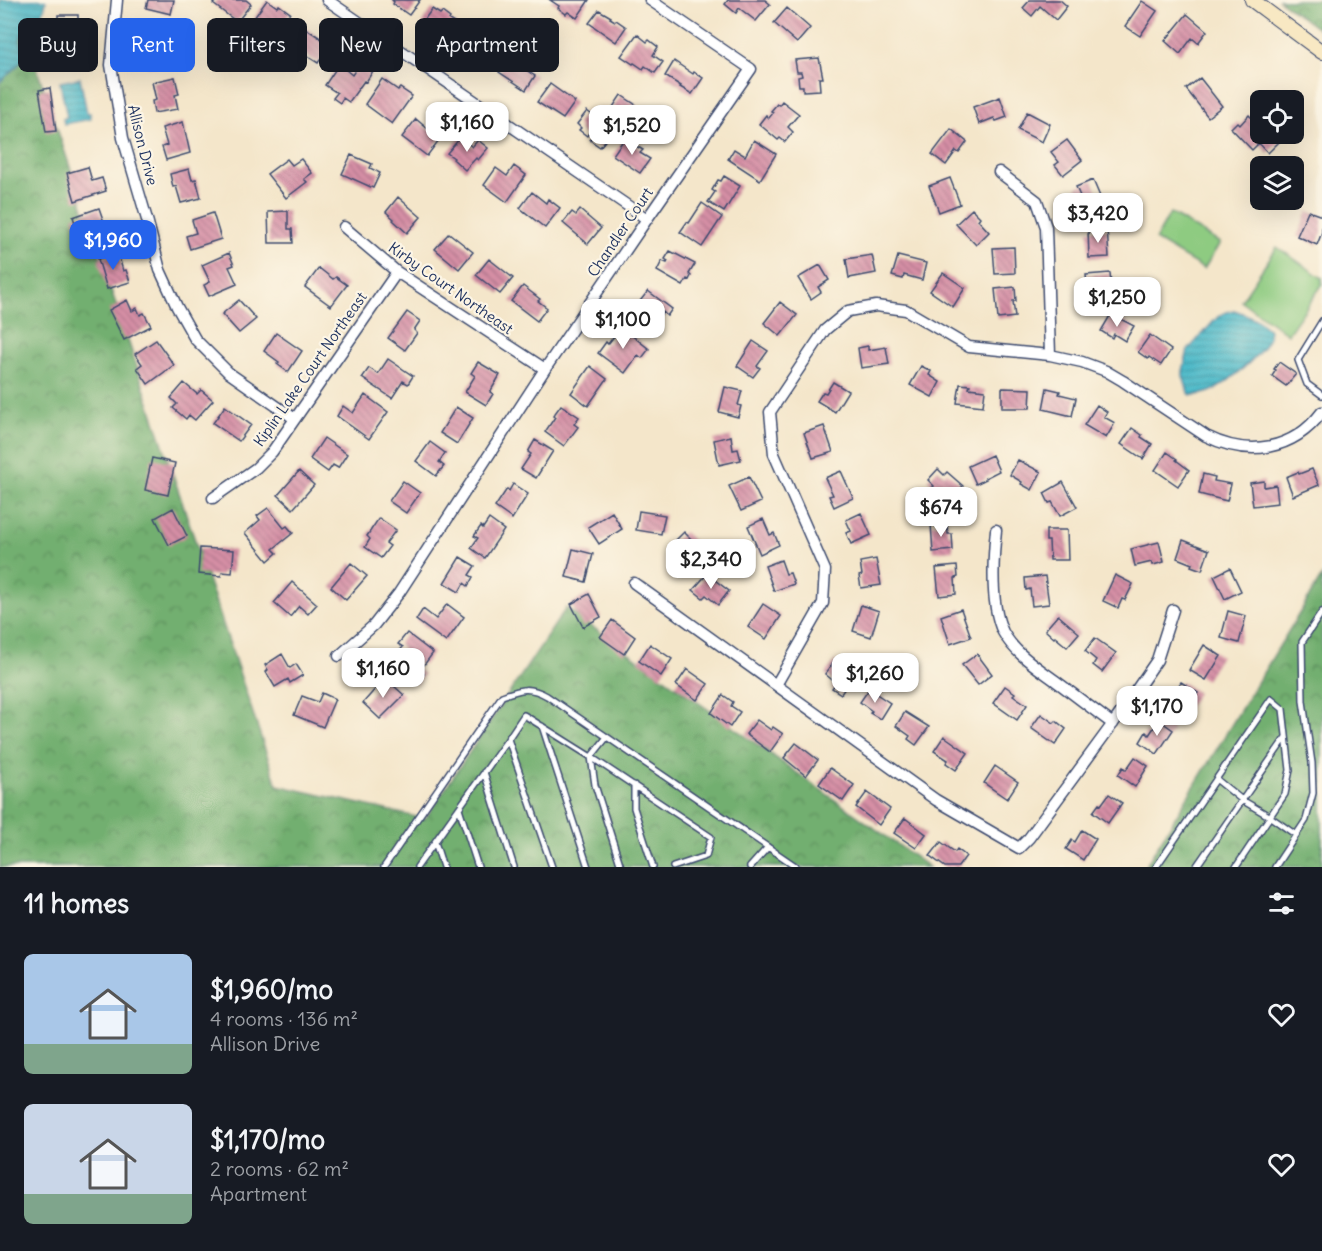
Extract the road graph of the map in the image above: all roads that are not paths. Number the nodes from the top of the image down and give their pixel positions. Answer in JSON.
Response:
{"nodes":[{"id":1,"x":117,"y":0,"type":"edge"},
{"id":2,"x":327,"y":0,"type":"edge"},
{"id":3,"x":650,"y":0,"type":"edge"},
{"id":4,"x":1252,"y":0,"type":"edge"},
{"id":5,"x":1322,"y":51,"type":"edge"},
{"id":6,"x":999,"y":172,"type":"dead end"},
{"id":7,"x":647,"y":219,"type":"junction"},
{"id":8,"x":344,"y":227,"type":"dead end"},
{"id":9,"x":397,"y":272,"type":"junction"},
{"id":10,"x":1322,"y":321,"type":"edge"},
{"id":11,"x":1050,"y":356,"type":"junction"},
{"id":12,"x":545,"y":369,"type":"junction"},
{"id":13,"x":1322,"y":395,"type":"edge"},
{"id":14,"x":1322,"y":412,"type":"edge"},
{"id":15,"x":296,"y":419,"type":"junction"},
{"id":16,"x":213,"y":498,"type":"dead end"},
{"id":17,"x":996,"y":531,"type":"dead end"},
{"id":18,"x":634,"y":583,"type":"dead end"},
{"id":19,"x":1173,"y":610,"type":"dead end"},
{"id":20,"x":1322,"y":612,"type":"edge"},
{"id":21,"x":339,"y":656,"type":"dead end"},
{"id":22,"x":776,"y":685,"type":"junction"},
{"id":23,"x":1113,"y":724,"type":"junction"},
{"id":24,"x":542,"y":726,"type":"junction"},
{"id":25,"x":606,"y":736,"type":"junction"},
{"id":26,"x":1286,"y":737,"type":"junction"},
{"id":27,"x":508,"y":739,"type":"junction"},
{"id":28,"x":591,"y":757,"type":"junction"},
{"id":29,"x":484,"y":772,"type":"junction"},
{"id":30,"x":1216,"y":779,"type":"junction"},
{"id":31,"x":634,"y":785,"type":"junction"},
{"id":32,"x":1242,"y":800,"type":"junction"},
{"id":33,"x":459,"y":808,"type":"junction"},
{"id":34,"x":1269,"y":816,"type":"junction"},
{"id":35,"x":1296,"y":835,"type":"junction"},
{"id":36,"x":435,"y":842,"type":"junction"},
{"id":37,"x":768,"y":847,"type":"junction"},
{"id":38,"x":384,"y":867,"type":"edge"},
{"id":39,"x":417,"y":867,"type":"edge"},
{"id":40,"x":443,"y":867,"type":"edge"},
{"id":41,"x":478,"y":867,"type":"edge"},
{"id":42,"x":514,"y":867,"type":"edge"},
{"id":43,"x":552,"y":867,"type":"edge"},
{"id":44,"x":588,"y":867,"type":"edge"},
{"id":45,"x":621,"y":867,"type":"edge"},
{"id":46,"x":653,"y":867,"type":"edge"},
{"id":47,"x":673,"y":867,"type":"edge"},
{"id":48,"x":750,"y":867,"type":"edge"},
{"id":49,"x":798,"y":867,"type":"edge"},
{"id":50,"x":1156,"y":867,"type":"edge"},
{"id":51,"x":1196,"y":867,"type":"edge"},
{"id":52,"x":1236,"y":867,"type":"edge"},
{"id":53,"x":1275,"y":867,"type":"edge"}],
"edges":[{"from":1,"to":15,"type":"street","name":"Allison Drive"},
{"from":2,"to":7,"type":"street"},
{"from":3,"to":7,"type":"street","name":"Chandler Court"},
{"from":4,"to":5,"type":"street"},
{"from":6,"to":11,"type":"street"},
{"from":7,"to":12,"type":"street","name":"Chandler Court"},
{"from":8,"to":9,"type":"street","name":"Kirby Court Northeast"},
{"from":9,"to":12,"type":"street","name":"Kirby Court Northeast"},
{"from":9,"to":15,"type":"street","name":"Kiplin Lake Court Northeast"},
{"from":10,"to":13,"type":"lane"},
{"from":11,"to":14,"type":"street"},
{"from":11,"to":22,"type":"street"},
{"from":12,"to":21,"type":"street","name":"Chandler Court"},
{"from":15,"to":16,"type":"street","name":"Kiplin Lake Court Northeast"},
{"from":17,"to":23,"type":"street"},
{"from":18,"to":22,"type":"street"},
{"from":19,"to":23,"type":"street"},
{"from":20,"to":35,"type":"lane"},
{"from":22,"to":23,"type":"street"},
{"from":24,"to":27,"type":"lane"},
{"from":24,"to":28,"type":"lane"},
{"from":24,"to":44,"type":"lane"},
{"from":25,"to":28,"type":"lane"},
{"from":25,"to":37,"type":"lane"},
{"from":25,"to":38,"type":"lane"},
{"from":26,"to":30,"type":"lane"},
{"from":26,"to":32,"type":"lane"},
{"from":26,"to":34,"type":"lane"},
{"from":27,"to":29,"type":"lane"},
{"from":27,"to":43,"type":"lane"},
{"from":28,"to":31,"type":"lane"},
{"from":28,"to":45,"type":"lane"},
{"from":29,"to":33,"type":"lane"},
{"from":29,"to":42,"type":"lane"},
{"from":30,"to":32,"type":"lane"},
{"from":30,"to":50,"type":"lane"},
{"from":31,"to":46,"type":"lane"},
{"from":31,"to":47,"type":"lane"},
{"from":32,"to":34,"type":"lane"},
{"from":32,"to":51,"type":"lane"},
{"from":33,"to":36,"type":"lane"},
{"from":33,"to":41,"type":"lane"},
{"from":34,"to":35,"type":"lane"},
{"from":34,"to":52,"type":"lane"},
{"from":35,"to":53,"type":"lane"},
{"from":36,"to":39,"type":"lane"},
{"from":36,"to":40,"type":"lane"},
{"from":37,"to":48,"type":"lane"},
{"from":37,"to":49,"type":"lane"}]}
